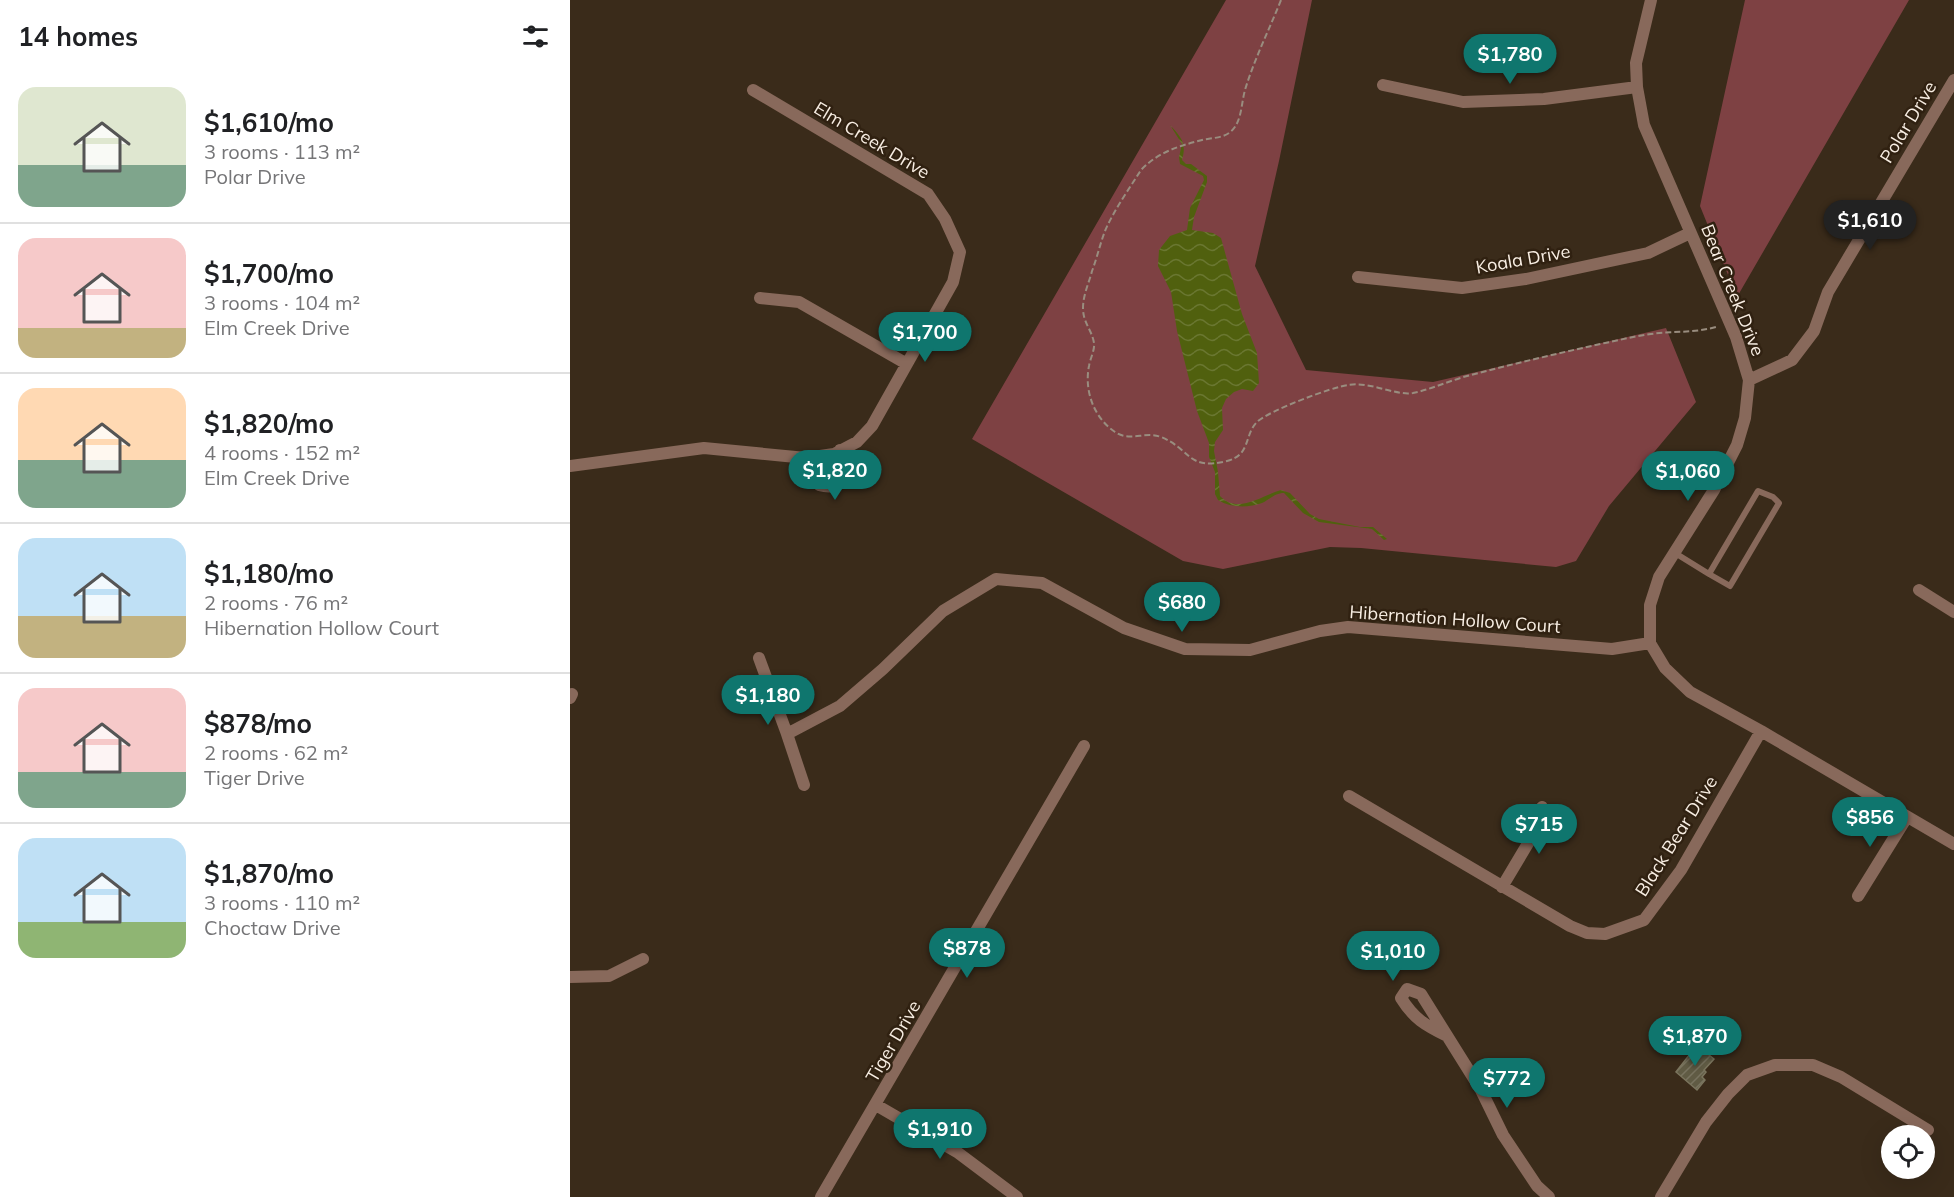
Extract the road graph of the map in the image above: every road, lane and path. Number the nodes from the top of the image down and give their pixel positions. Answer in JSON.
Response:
{"nodes":[{"id":1,"x":1281,"y":0,"type":"edge"},
{"id":2,"x":1651,"y":0,"type":"edge"},
{"id":3,"x":1954,"y":80,"type":"edge"},
{"id":4,"x":1383,"y":85,"type":"dead end"},
{"id":5,"x":1637,"y":87,"type":"junction"},
{"id":6,"x":753,"y":90,"type":"dead end"},
{"id":7,"x":1690,"y":233,"type":"junction"},
{"id":8,"x":1358,"y":277,"type":"dead end"},
{"id":9,"x":760,"y":297,"type":"dead end"},
{"id":10,"x":1716,"y":327,"type":"dead end"},
{"id":11,"x":907,"y":364,"type":"junction"},
{"id":12,"x":1749,"y":380,"type":"junction"},
{"id":13,"x":840,"y":450,"type":"junction"},
{"id":14,"x":810,"y":457,"type":"junction"},
{"id":15,"x":570,"y":466,"type":"edge"},
{"id":16,"x":1674,"y":552,"type":"junction"},
{"id":17,"x":1709,"y":574,"type":"junction"},
{"id":18,"x":1919,"y":590,"type":"dead end"},
{"id":19,"x":1954,"y":612,"type":"edge"},
{"id":20,"x":1650,"y":643,"type":"junction"},
{"id":21,"x":759,"y":658,"type":"dead end"},
{"id":22,"x":1761,"y":730,"type":"junction"},
{"id":23,"x":787,"y":734,"type":"junction"},
{"id":24,"x":1084,"y":746,"type":"dead end"},
{"id":25,"x":804,"y":785,"type":"dead end"},
{"id":26,"x":1349,"y":796,"type":"dead end"},
{"id":27,"x":1542,"y":807,"type":"dead end"},
{"id":28,"x":1907,"y":817,"type":"junction"},
{"id":29,"x":1954,"y":844,"type":"edge"},
{"id":30,"x":1502,"y":887,"type":"junction"},
{"id":31,"x":1858,"y":896,"type":"dead end"},
{"id":32,"x":643,"y":959,"type":"dead end"},
{"id":33,"x":570,"y":977,"type":"edge"},
{"id":34,"x":1447,"y":1036,"type":"dead end"},
{"id":35,"x":876,"y":1105,"type":"junction"},
{"id":36,"x":1920,"y":1125,"type":"edge"},
{"id":37,"x":821,"y":1197,"type":"edge"},
{"id":38,"x":1017,"y":1197,"type":"edge"},
{"id":39,"x":1549,"y":1197,"type":"edge"},
{"id":40,"x":1661,"y":1197,"type":"edge"}],
"edges":[{"from":1,"to":10,"type":"path"},
{"from":2,"to":5,"type":"street","name":"Bear Creek Drive"},
{"from":3,"to":12,"type":"street","name":"Polar Drive"},
{"from":4,"to":5,"type":"street"},
{"from":5,"to":7,"type":"street","name":"Bear Creek Drive"},
{"from":6,"to":11,"type":"street","name":"Elm Creek Drive"},
{"from":7,"to":8,"type":"street","name":"Koala Drive"},
{"from":7,"to":12,"type":"street","name":"Bear Creek Drive"},
{"from":9,"to":11,"type":"street"},
{"from":11,"to":13,"type":"street","name":"Elm Creek Drive"},
{"from":12,"to":16,"type":"street","name":"Bear Creek Drive"},
{"from":13,"to":14,"type":"street","name":"Elm Creek Drive"},
{"from":13,"to":14,"type":"street"},
{"from":14,"to":15,"type":"street","name":"Elm Creek Drive"},
{"from":16,"to":17,"type":"lane"},
{"from":16,"to":20,"type":"street","name":"Bear Creek Drive"},
{"from":17,"to":17,"type":"lane"},
{"from":18,"to":19,"type":"street"},
{"from":20,"to":22,"type":"street"},
{"from":20,"to":23,"type":"street","name":"Hibernation Hollow Court"},
{"from":21,"to":23,"type":"street"},
{"from":22,"to":28,"type":"street"},
{"from":22,"to":30,"type":"street","name":"Black Bear Drive"},
{"from":23,"to":25,"type":"street"},
{"from":24,"to":35,"type":"street","name":"Tiger Drive"},
{"from":26,"to":30,"type":"street","name":"Black Bear Drive"},
{"from":27,"to":30,"type":"street"},
{"from":28,"to":29,"type":"street"},
{"from":28,"to":31,"type":"street"},
{"from":32,"to":33,"type":"street"},
{"from":34,"to":39,"type":"street"},
{"from":35,"to":37,"type":"street","name":"Tiger Drive"},
{"from":35,"to":38,"type":"street"},
{"from":36,"to":40,"type":"street"}]}
